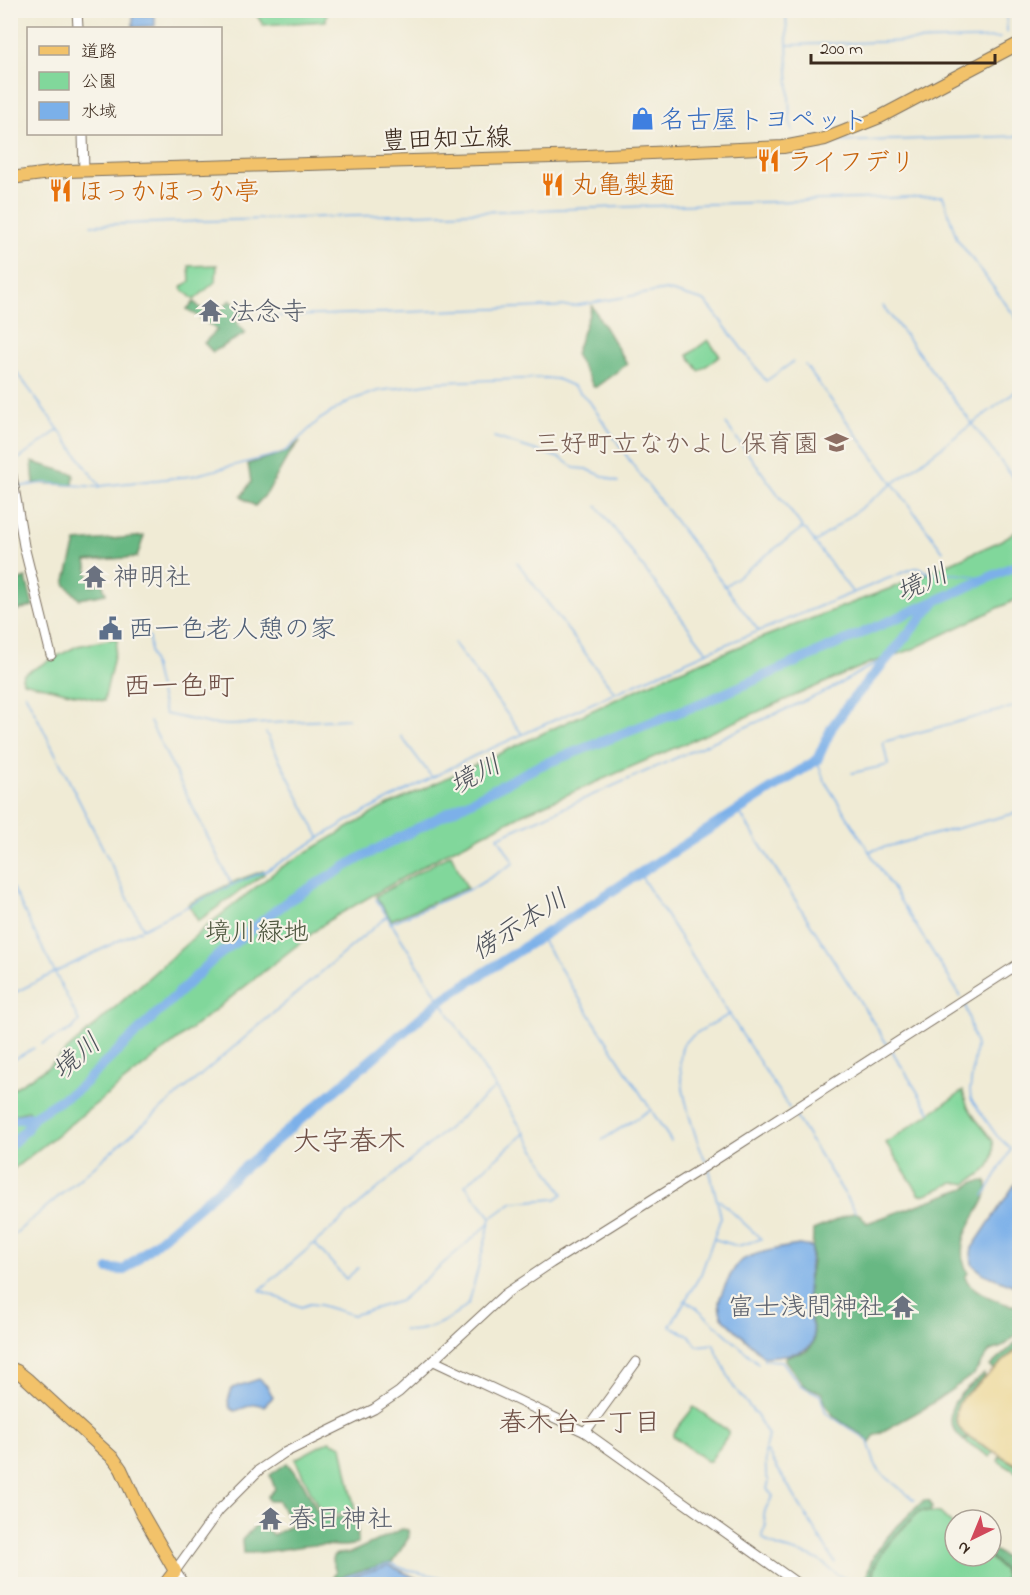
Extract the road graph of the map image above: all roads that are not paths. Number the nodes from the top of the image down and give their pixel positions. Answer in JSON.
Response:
{"nodes":[{"id":1,"x":77,"y":10,"type":"edge"},
{"id":2,"x":78,"y":27,"type":"edge"},
{"id":3,"x":1020,"y":36,"type":"edge"},
{"id":4,"x":1020,"y":43,"type":"edge"},
{"id":5,"x":83,"y":135,"type":"edge"},
{"id":6,"x":808,"y":142,"type":"junction"},
{"id":7,"x":84,"y":171,"type":"junction"},
{"id":8,"x":10,"y":178,"type":"edge"},
{"id":9,"x":10,"y":185,"type":"edge"},
{"id":10,"x":10,"y":464,"type":"edge"},
{"id":11,"x":51,"y":655,"type":"dead end"},
{"id":12,"x":1020,"y":963,"type":"edge"},
{"id":13,"x":434,"y":1361,"type":"junction"},
{"id":14,"x":636,"y":1362,"type":"dead end"},
{"id":15,"x":10,"y":1368,"type":"edge"},
{"id":16,"x":585,"y":1432,"type":"junction"},
{"id":17,"x":175,"y":1571,"type":"junction"},
{"id":18,"x":165,"y":1584,"type":"edge"},
{"id":19,"x":183,"y":1584,"type":"edge"},
{"id":20,"x":798,"y":1584,"type":"edge"}],
"edges":[{"from":1,"to":2,"type":"street"},
{"from":3,"to":6,"type":"main road","name":"豊田知立線"},
{"from":4,"to":6,"type":"main road","name":"豊田知立線"},
{"from":5,"to":7,"type":"street"},
{"from":6,"to":7,"type":"main road","name":"豊田知立線"},
{"from":7,"to":8,"type":"main road","name":"豊田知立線"},
{"from":7,"to":9,"type":"main road","name":"豊田知立線"},
{"from":10,"to":11,"type":"street"},
{"from":12,"to":13,"type":"street"},
{"from":13,"to":16,"type":"street"},
{"from":13,"to":17,"type":"street"},
{"from":14,"to":16,"type":"street"},
{"from":15,"to":17,"type":"main road"},
{"from":16,"to":20,"type":"street"},
{"from":17,"to":18,"type":"main road"},
{"from":17,"to":19,"type":"street"}]}
